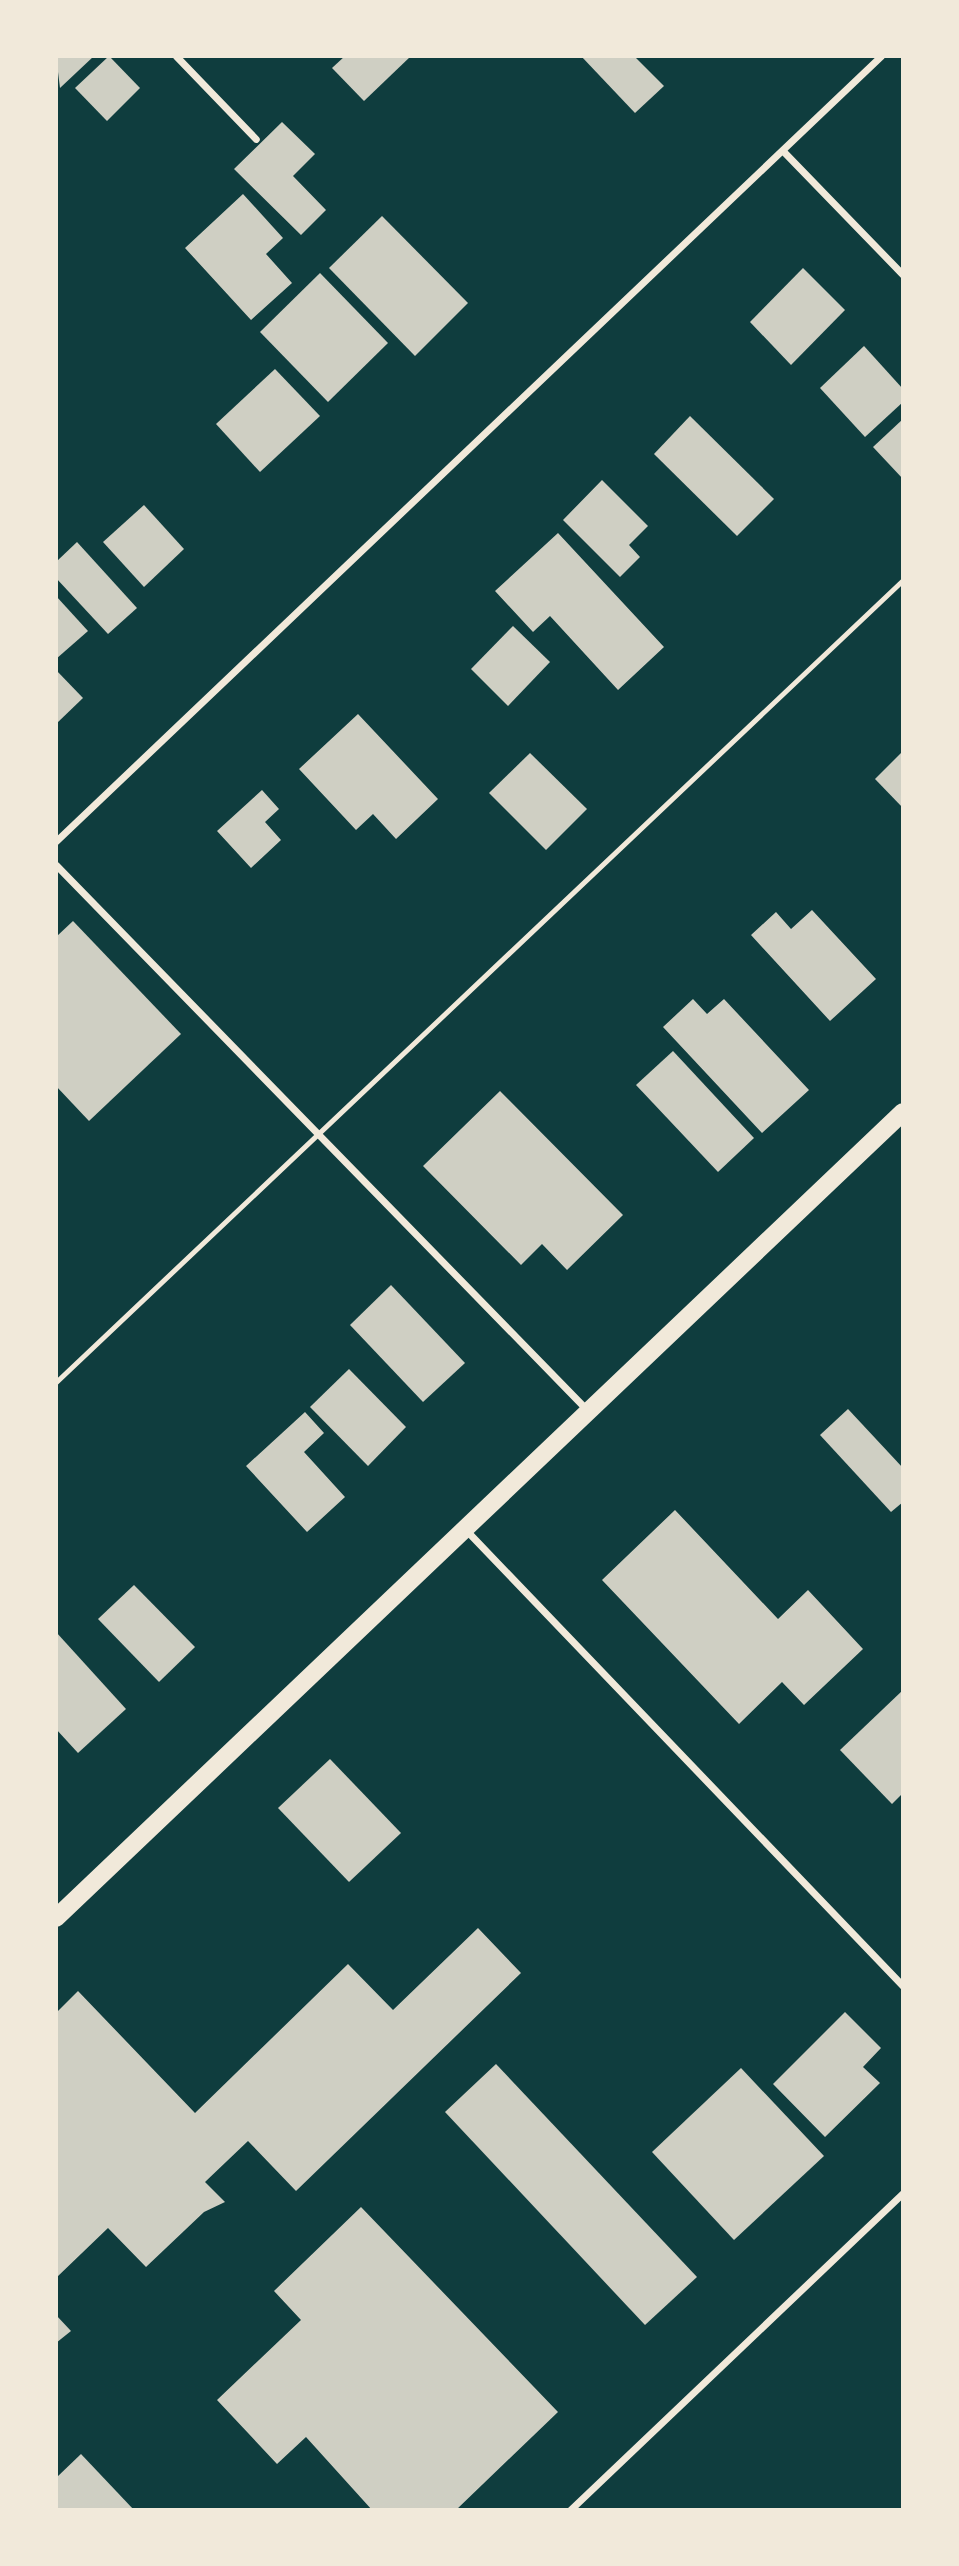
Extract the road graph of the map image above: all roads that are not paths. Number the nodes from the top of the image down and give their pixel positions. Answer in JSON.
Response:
{"nodes":[{"id":1,"x":176,"y":56,"type":"edge"},
{"id":2,"x":881,"y":56,"type":"edge"},
{"id":3,"x":256,"y":138,"type":"dead end"},
{"id":4,"x":783,"y":151,"type":"junction"},
{"id":5,"x":903,"y":275,"type":"edge"},
{"id":6,"x":903,"y":580,"type":"edge"},
{"id":7,"x":56,"y":841,"type":"edge"},
{"id":8,"x":56,"y":865,"type":"edge"},
{"id":9,"x":903,"y":1112,"type":"edge"},
{"id":10,"x":317,"y":1133,"type":"junction"},
{"id":11,"x":56,"y":1382,"type":"edge"},
{"id":12,"x":589,"y":1412,"type":"junction"},
{"id":13,"x":465,"y":1529,"type":"junction"},
{"id":14,"x":56,"y":1918,"type":"edge"},
{"id":15,"x":903,"y":1986,"type":"edge"},
{"id":16,"x":903,"y":2193,"type":"edge"},
{"id":17,"x":570,"y":2510,"type":"edge"}],
"edges":[{"from":1,"to":3,"type":"street"},
{"from":2,"to":4,"type":"street"},
{"from":4,"to":5,"type":"street"},
{"from":4,"to":7,"type":"street"},
{"from":6,"to":10,"type":"lane"},
{"from":8,"to":10,"type":"street"},
{"from":9,"to":12,"type":"main road"},
{"from":10,"to":11,"type":"lane"},
{"from":10,"to":12,"type":"street"},
{"from":12,"to":13,"type":"main road"},
{"from":13,"to":14,"type":"main road"},
{"from":13,"to":15,"type":"street"},
{"from":16,"to":17,"type":"street"}]}
